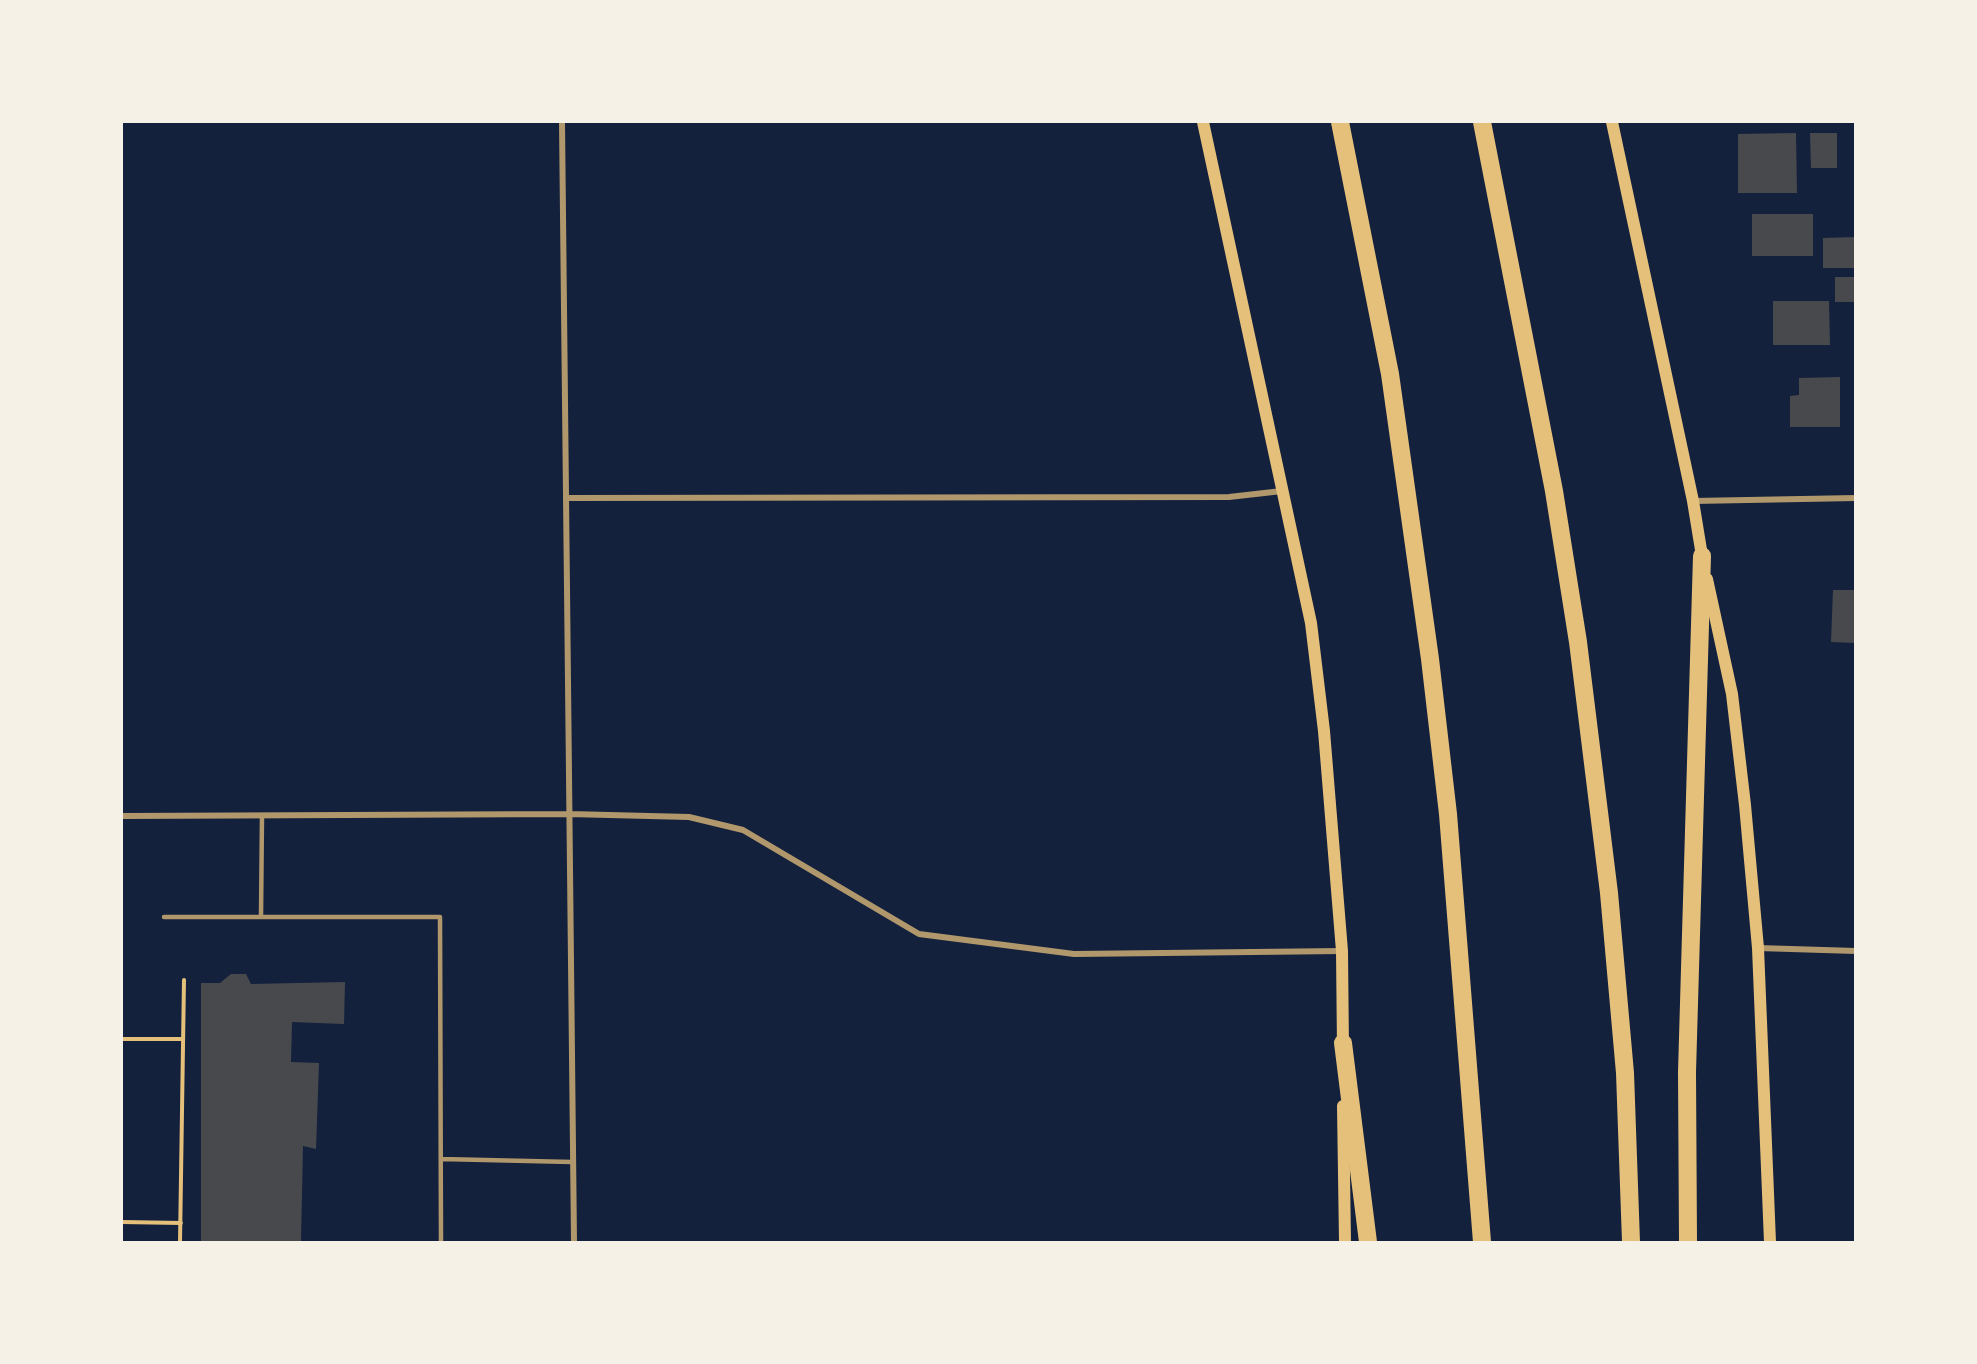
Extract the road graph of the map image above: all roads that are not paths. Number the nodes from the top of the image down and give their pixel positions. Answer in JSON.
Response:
{"nodes":[{"id":1,"x":562,"y":122,"type":"edge"},
{"id":2,"x":1203,"y":122,"type":"edge"},
{"id":3,"x":1340,"y":122,"type":"edge"},
{"id":4,"x":1482,"y":122,"type":"edge"},
{"id":5,"x":1612,"y":122,"type":"edge"},
{"id":6,"x":1282,"y":491,"type":"junction"},
{"id":7,"x":567,"y":498,"type":"junction"},
{"id":8,"x":1856,"y":498,"type":"edge"},
{"id":9,"x":1693,"y":501,"type":"junction"},
{"id":10,"x":1702,"y":556,"type":"junction"},
{"id":11,"x":569,"y":814,"type":"junction"},
{"id":12,"x":262,"y":815,"type":"junction"},
{"id":13,"x":122,"y":816,"type":"edge"},
{"id":14,"x":164,"y":917,"type":"dead end"},
{"id":15,"x":261,"y":917,"type":"junction"},
{"id":16,"x":1758,"y":948,"type":"junction"},
{"id":17,"x":1342,"y":951,"type":"junction"},
{"id":18,"x":1856,"y":951,"type":"edge"},
{"id":19,"x":1343,"y":1043,"type":"junction"},
{"id":20,"x":441,"y":1159,"type":"junction"},
{"id":21,"x":572,"y":1162,"type":"junction"},
{"id":22,"x":441,"y":1242,"type":"edge"},
{"id":23,"x":574,"y":1242,"type":"edge"},
{"id":24,"x":1345,"y":1242,"type":"edge"},
{"id":25,"x":1368,"y":1242,"type":"edge"},
{"id":26,"x":1482,"y":1242,"type":"edge"},
{"id":27,"x":1631,"y":1242,"type":"edge"},
{"id":28,"x":1688,"y":1242,"type":"edge"},
{"id":29,"x":1770,"y":1242,"type":"edge"}],
"edges":[{"from":1,"to":7,"type":"street"},
{"from":2,"to":6,"type":"main road"},
{"from":3,"to":26,"type":"highway"},
{"from":4,"to":27,"type":"highway"},
{"from":5,"to":9,"type":"main road"},
{"from":6,"to":7,"type":"street"},
{"from":6,"to":17,"type":"main road"},
{"from":7,"to":11,"type":"street"},
{"from":8,"to":9,"type":"street"},
{"from":9,"to":10,"type":"main road"},
{"from":10,"to":16,"type":"main road"},
{"from":10,"to":28,"type":"highway"},
{"from":11,"to":12,"type":"street"},
{"from":11,"to":17,"type":"street"},
{"from":11,"to":21,"type":"street"},
{"from":12,"to":13,"type":"street"},
{"from":12,"to":15,"type":"lane"},
{"from":14,"to":15,"type":"lane"},
{"from":15,"to":20,"type":"lane"},
{"from":16,"to":18,"type":"street"},
{"from":16,"to":29,"type":"main road"},
{"from":17,"to":19,"type":"main road"},
{"from":19,"to":24,"type":"main road"},
{"from":19,"to":25,"type":"highway"},
{"from":20,"to":21,"type":"lane"},
{"from":20,"to":22,"type":"lane"},
{"from":21,"to":23,"type":"street"}]}
